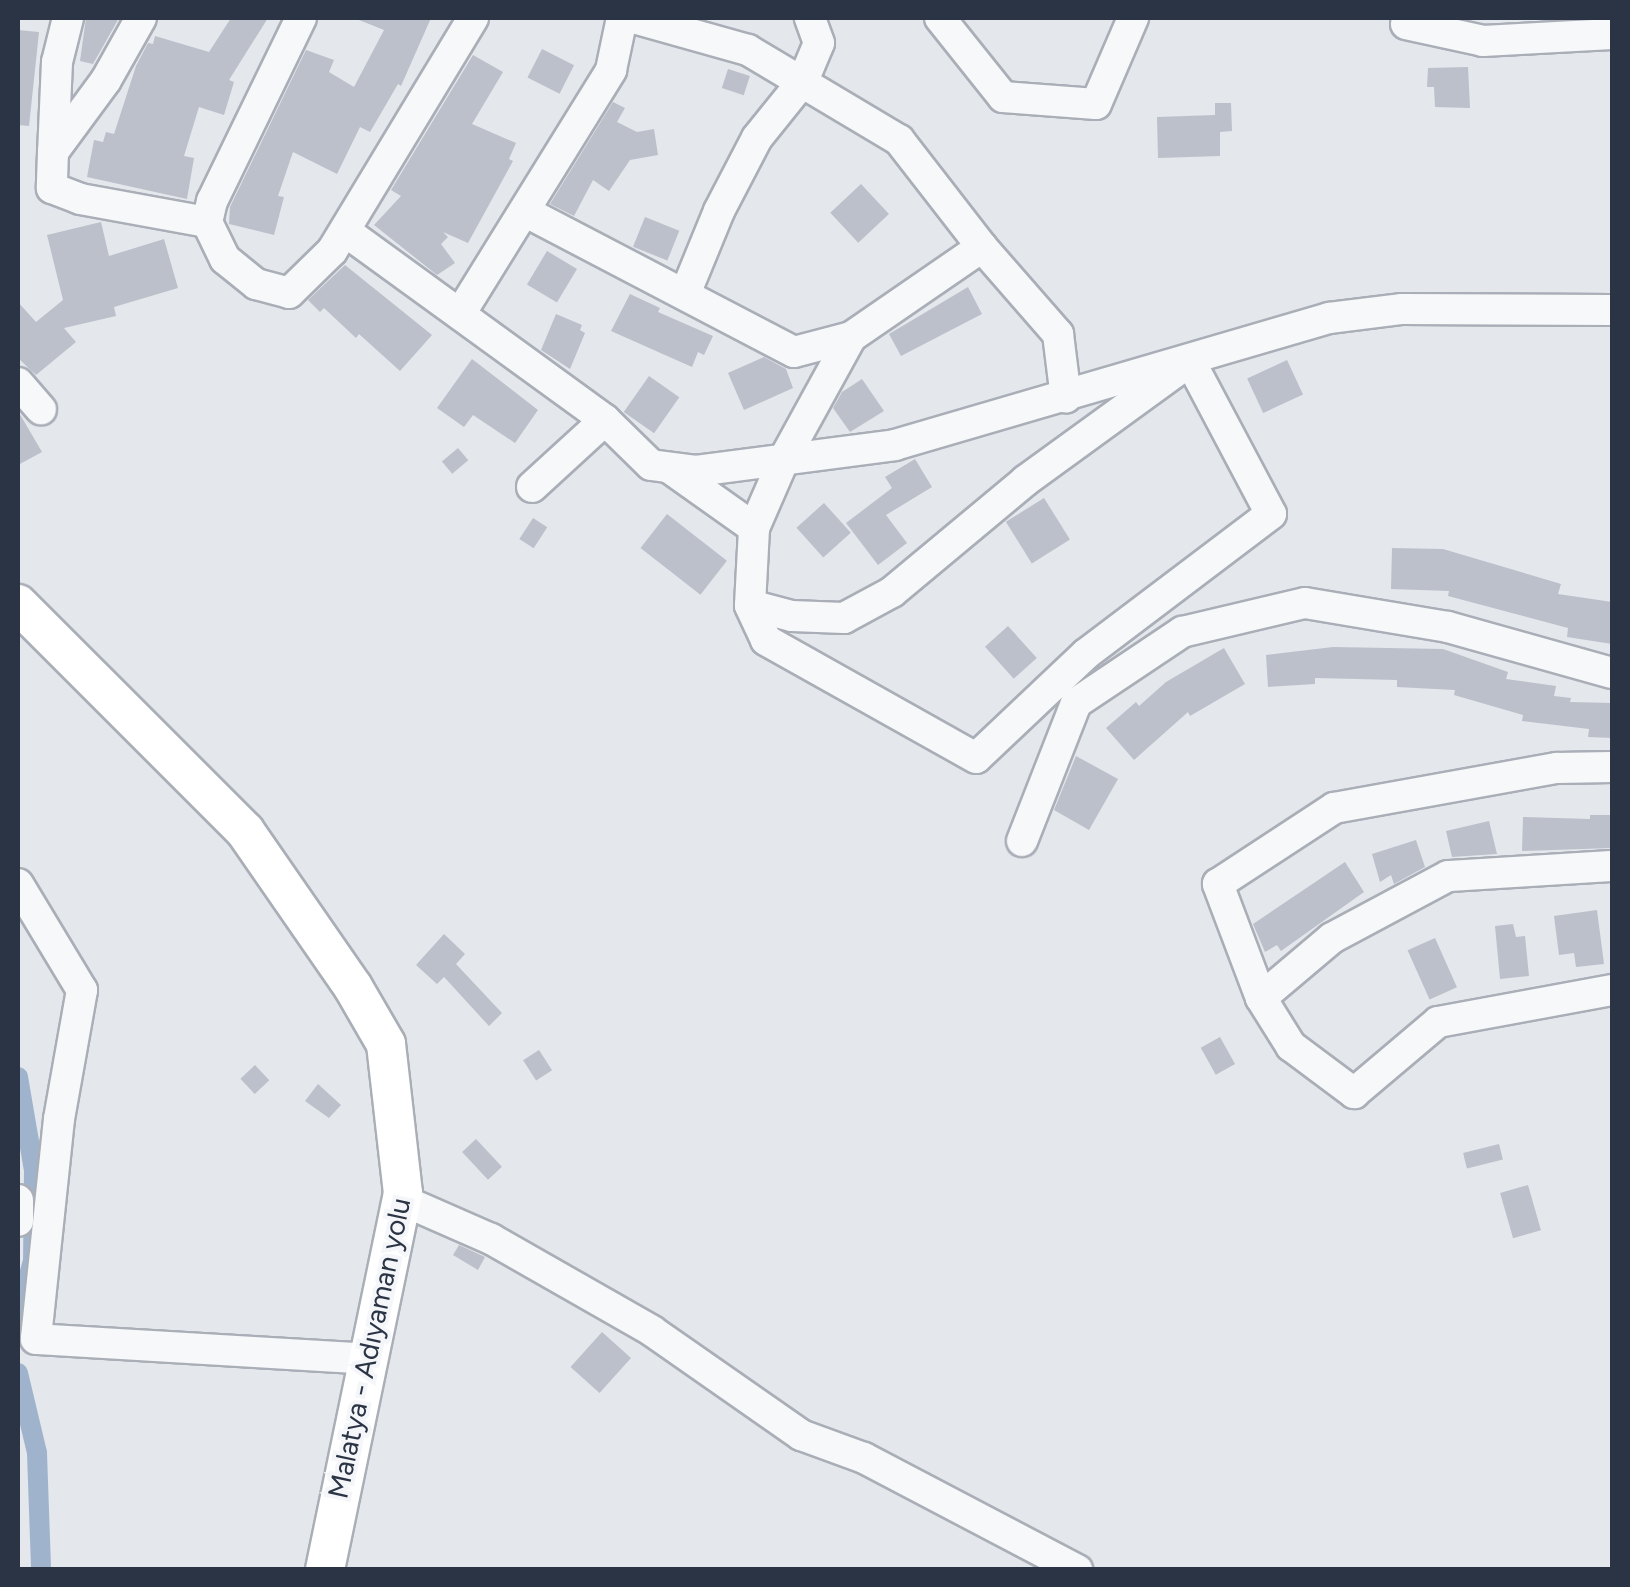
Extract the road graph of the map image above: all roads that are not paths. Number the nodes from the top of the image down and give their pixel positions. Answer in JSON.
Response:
{"nodes":[{"id":1,"x":68,"y":18,"type":"edge"},
{"id":2,"x":141,"y":18,"type":"edge"},
{"id":3,"x":302,"y":18,"type":"edge"},
{"id":4,"x":474,"y":18,"type":"edge"},
{"id":5,"x":622,"y":18,"type":"edge"},
{"id":6,"x":634,"y":18,"type":"edge"},
{"id":7,"x":810,"y":18,"type":"edge"},
{"id":8,"x":940,"y":18,"type":"edge"},
{"id":9,"x":1133,"y":18,"type":"edge"},
{"id":10,"x":1406,"y":24,"type":"dead end"},
{"id":11,"x":1612,"y":34,"type":"edge"},
{"id":12,"x":803,"y":82,"type":"junction"},
{"id":13,"x":53,"y":152,"type":"junction"},
{"id":14,"x":526,"y":212,"type":"junction"},
{"id":15,"x":207,"y":222,"type":"junction"},
{"id":16,"x":345,"y":231,"type":"junction"},
{"id":17,"x":982,"y":246,"type":"junction"},
{"id":18,"x":685,"y":294,"type":"junction"},
{"id":19,"x":1612,"y":310,"type":"edge"},
{"id":20,"x":460,"y":314,"type":"junction"},
{"id":21,"x":852,"y":338,"type":"junction"},
{"id":22,"x":1190,"y":361,"type":"junction"},
{"id":23,"x":18,"y":383,"type":"edge"},
{"id":24,"x":1066,"y":398,"type":"junction"},
{"id":25,"x":40,"y":409,"type":"dead end"},
{"id":26,"x":606,"y":420,"type":"junction"},
{"id":27,"x":784,"y":460,"type":"junction"},
{"id":28,"x":668,"y":467,"type":"junction"},
{"id":29,"x":532,"y":487,"type":"dead end"},
{"id":30,"x":754,"y":528,"type":"junction"},
{"id":31,"x":18,"y":604,"type":"edge"},
{"id":32,"x":750,"y":606,"type":"junction"},
{"id":33,"x":1612,"y":673,"type":"edge"},
{"id":34,"x":1612,"y":767,"type":"edge"},
{"id":35,"x":1022,"y":841,"type":"dead end"},
{"id":36,"x":1612,"y":866,"type":"edge"},
{"id":37,"x":18,"y":884,"type":"edge"},
{"id":38,"x":1612,"y":990,"type":"edge"},
{"id":39,"x":1261,"y":998,"type":"junction"},
{"id":40,"x":402,"y":1200,"type":"junction"},
{"id":41,"x":369,"y":1359,"type":"junction"},
{"id":42,"x":325,"y":1570,"type":"edge"},
{"id":43,"x":1078,"y":1570,"type":"edge"}],
"edges":[{"from":1,"to":13,"type":"street"},
{"from":2,"to":13,"type":"street"},
{"from":3,"to":15,"type":"street"},
{"from":4,"to":16,"type":"street"},
{"from":5,"to":14,"type":"street"},
{"from":6,"to":12,"type":"street"},
{"from":7,"to":12,"type":"street"},
{"from":8,"to":9,"type":"street"},
{"from":10,"to":11,"type":"street"},
{"from":12,"to":17,"type":"street"},
{"from":12,"to":18,"type":"street"},
{"from":13,"to":15,"type":"street"},
{"from":14,"to":18,"type":"street"},
{"from":14,"to":20,"type":"street"},
{"from":15,"to":16,"type":"street"},
{"from":16,"to":20,"type":"street"},
{"from":17,"to":21,"type":"street"},
{"from":17,"to":24,"type":"street"},
{"from":18,"to":21,"type":"street"},
{"from":19,"to":22,"type":"street"},
{"from":20,"to":26,"type":"street"},
{"from":21,"to":27,"type":"street"},
{"from":22,"to":24,"type":"street"},
{"from":22,"to":32,"type":"street"},
{"from":22,"to":32,"type":"street"},
{"from":23,"to":25,"type":"street"},
{"from":24,"to":27,"type":"street"},
{"from":26,"to":28,"type":"street"},
{"from":26,"to":29,"type":"street"},
{"from":27,"to":28,"type":"street"},
{"from":27,"to":30,"type":"street"},
{"from":28,"to":30,"type":"street"},
{"from":30,"to":32,"type":"street"},
{"from":31,"to":40,"type":"main road","name":"Malatya - Adıyaman yolu"},
{"from":33,"to":35,"type":"street"},
{"from":34,"to":39,"type":"street"},
{"from":36,"to":39,"type":"street"},
{"from":37,"to":41,"type":"street"},
{"from":38,"to":39,"type":"street"},
{"from":40,"to":41,"type":"main road","name":"Malatya - Adıyaman yolu"},
{"from":40,"to":43,"type":"street"},
{"from":41,"to":42,"type":"main road","name":"Malatya - Adıyaman yolu"}]}
